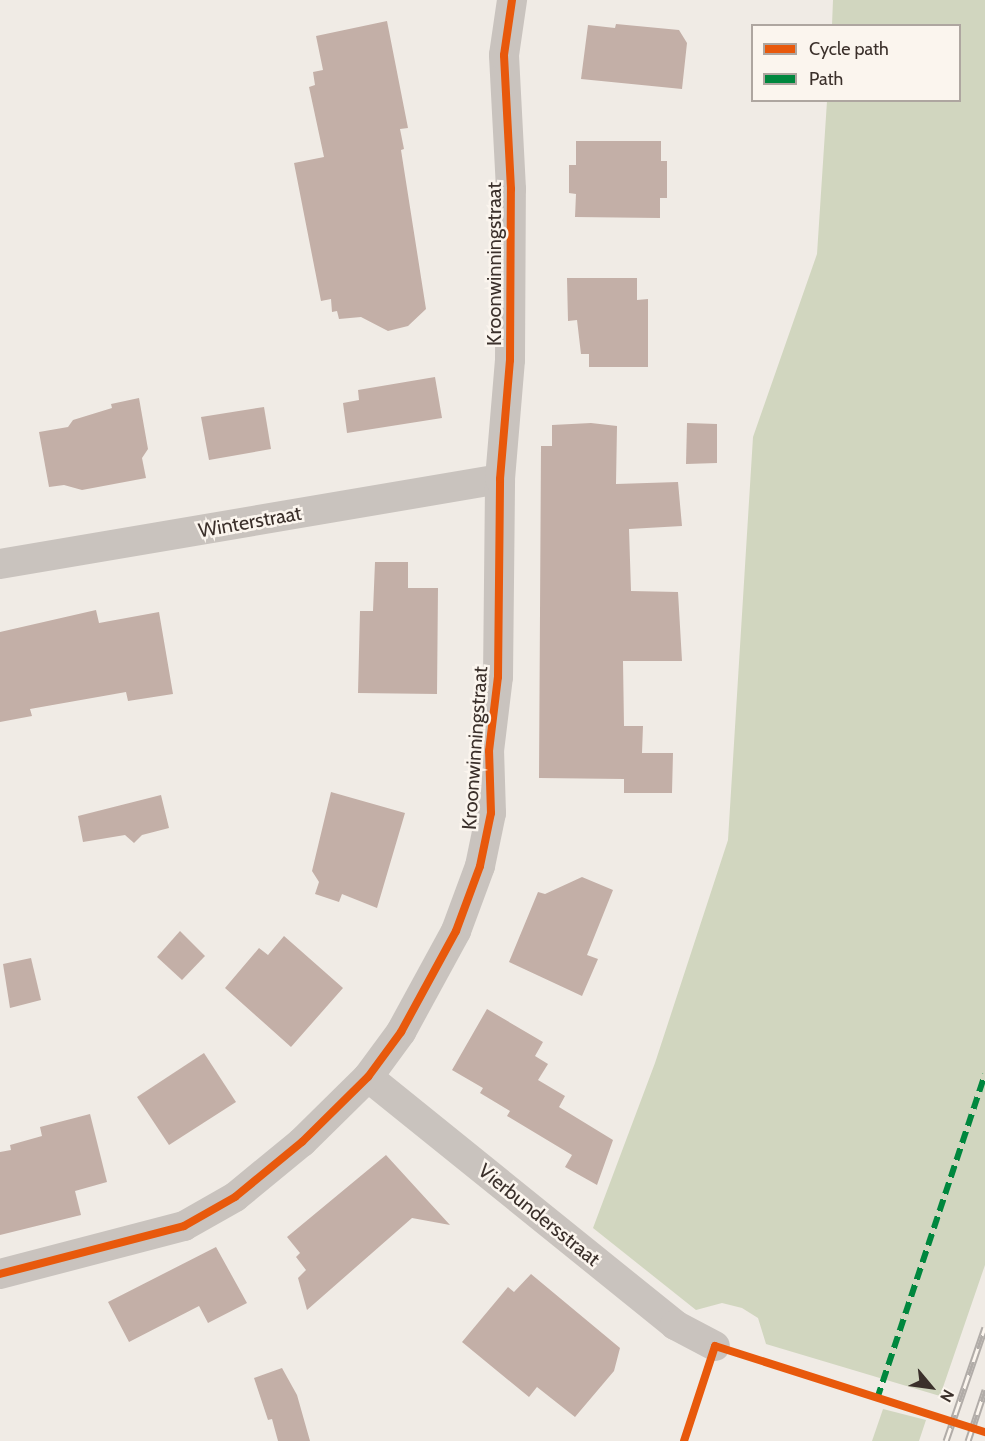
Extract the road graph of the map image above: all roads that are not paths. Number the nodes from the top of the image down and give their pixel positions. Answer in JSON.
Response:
{"nodes":[{"id":1,"x":512,"y":0,"type":"edge"},
{"id":2,"x":500,"y":479,"type":"junction"},
{"id":3,"x":0,"y":564,"type":"edge"},
{"id":4,"x":368,"y":1077,"type":"junction"},
{"id":5,"x":0,"y":1274,"type":"edge"},
{"id":6,"x":715,"y":1346,"type":"dead end"}],
"edges":[{"from":1,"to":2,"type":"street","name":"Kroonwinningstraat"},
{"from":2,"to":3,"type":"street","name":"Winterstraat"},
{"from":2,"to":4,"type":"street","name":"Kroonwinningstraat"},
{"from":4,"to":5,"type":"street","name":"Kroonwinningstraat"},
{"from":4,"to":6,"type":"street","name":"Vierbundersstraat"}]}
